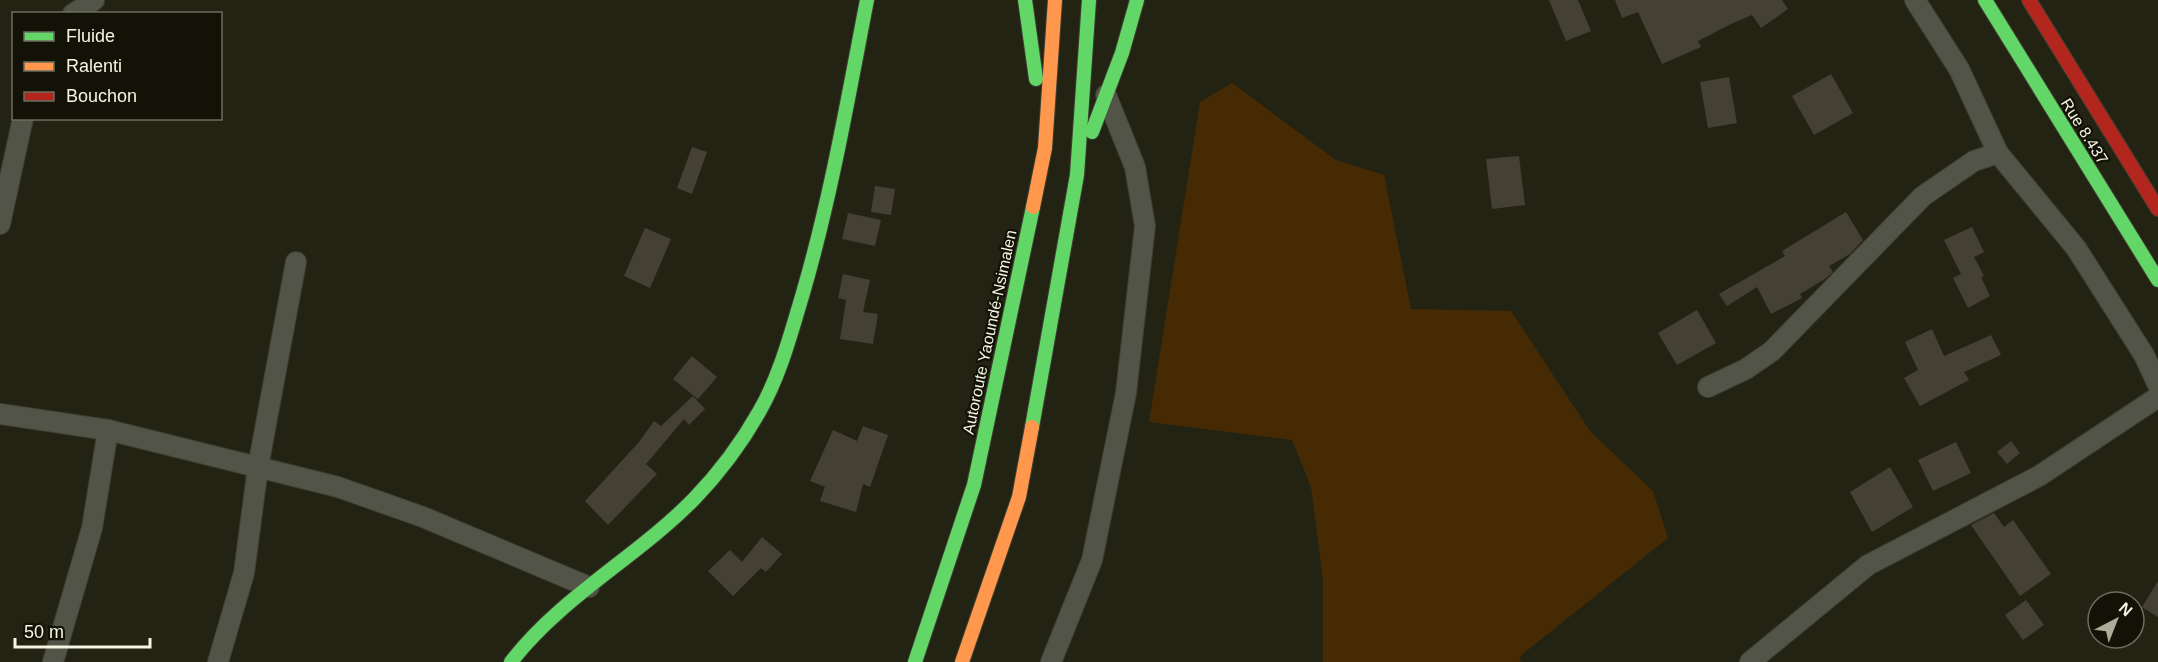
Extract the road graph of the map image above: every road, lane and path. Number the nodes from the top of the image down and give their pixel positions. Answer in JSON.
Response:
{"nodes":[{"id":1,"x":94,"y":0,"type":"edge"},
{"id":2,"x":867,"y":0,"type":"edge"},
{"id":3,"x":1025,"y":0,"type":"edge"},
{"id":4,"x":1055,"y":0,"type":"edge"},
{"id":5,"x":1089,"y":0,"type":"edge"},
{"id":6,"x":1137,"y":0,"type":"edge"},
{"id":7,"x":1915,"y":0,"type":"edge"},
{"id":8,"x":1985,"y":0,"type":"edge"},
{"id":9,"x":2030,"y":0,"type":"edge"},
{"id":10,"x":76,"y":12,"type":"edge"},
{"id":11,"x":1105,"y":92,"type":"junction"},
{"id":12,"x":23,"y":120,"type":"edge"},
{"id":13,"x":1045,"y":148,"type":"junction"},
{"id":14,"x":1998,"y":153,"type":"junction"},
{"id":15,"x":1077,"y":175,"type":"junction"},
{"id":16,"x":2158,"y":209,"type":"edge"},
{"id":17,"x":0,"y":224,"type":"edge"},
{"id":18,"x":296,"y":262,"type":"dead end"},
{"id":19,"x":2158,"y":280,"type":"edge"},
{"id":20,"x":2158,"y":385,"type":"edge"},
{"id":21,"x":1708,"y":387,"type":"dead end"},
{"id":22,"x":2158,"y":397,"type":"edge"},
{"id":23,"x":0,"y":414,"type":"edge"},
{"id":24,"x":108,"y":430,"type":"junction"},
{"id":25,"x":258,"y":467,"type":"junction"},
{"id":26,"x":589,"y":587,"type":"junction"},
{"id":27,"x":53,"y":662,"type":"edge"},
{"id":28,"x":218,"y":662,"type":"edge"},
{"id":29,"x":511,"y":662,"type":"edge"},
{"id":30,"x":915,"y":662,"type":"edge"},
{"id":31,"x":962,"y":662,"type":"edge"},
{"id":32,"x":1051,"y":662,"type":"edge"},
{"id":33,"x":1750,"y":662,"type":"edge"}],
"edges":[{"from":1,"to":10,"type":"street"},
{"from":2,"to":26,"type":"main road"},
{"from":3,"to":13,"type":"main road"},
{"from":4,"to":13,"type":"main road","name":"Autoroute Yaoundé-Nsimalen"},
{"from":5,"to":15,"type":"main road"},
{"from":6,"to":11,"type":"main road"},
{"from":7,"to":14,"type":"street"},
{"from":8,"to":19,"type":"main road","name":"Rue 8.437"},
{"from":9,"to":16,"type":"main road","name":"Rue 8.437"},
{"from":11,"to":15,"type":"main road"},
{"from":11,"to":32,"type":"street"},
{"from":12,"to":17,"type":"street"},
{"from":13,"to":30,"type":"main road","name":"Autoroute Yaoundé-Nsimalen"},
{"from":14,"to":20,"type":"street"},
{"from":14,"to":21,"type":"street"},
{"from":15,"to":31,"type":"main road"},
{"from":18,"to":25,"type":"street"},
{"from":22,"to":33,"type":"street"},
{"from":23,"to":24,"type":"street"},
{"from":24,"to":25,"type":"street"},
{"from":24,"to":27,"type":"street"},
{"from":25,"to":26,"type":"street"},
{"from":25,"to":28,"type":"street"},
{"from":26,"to":29,"type":"main road"}]}
